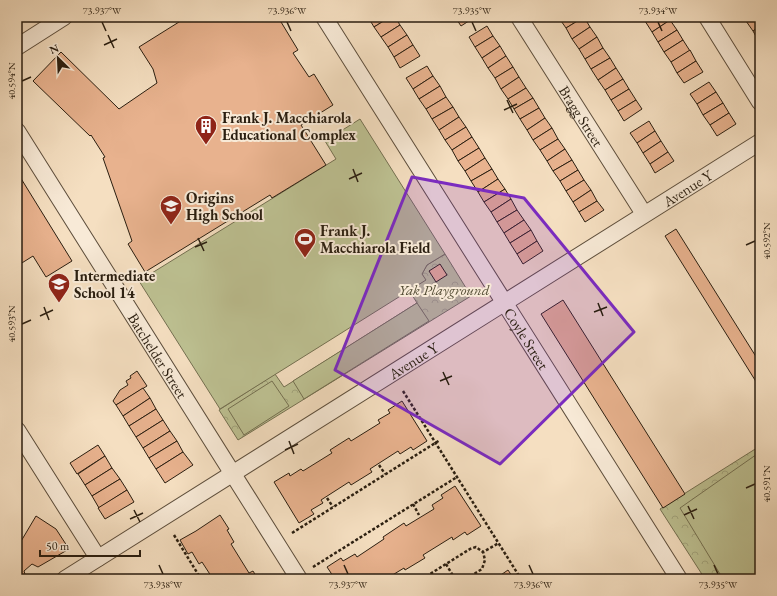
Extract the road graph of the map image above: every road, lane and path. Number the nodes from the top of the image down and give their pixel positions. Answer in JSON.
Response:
{"nodes":[{"id":1,"x":64,"y":17,"type":"edge"},
{"id":2,"x":324,"y":17,"type":"edge"},
{"id":3,"x":519,"y":17,"type":"edge"},
{"id":4,"x":708,"y":17,"type":"edge"},
{"id":5,"x":17,"y":46,"type":"edge"},
{"id":6,"x":760,"y":102,"type":"edge"},
{"id":7,"x":17,"y":131,"type":"edge"},
{"id":8,"x":760,"y":142,"type":"edge"},
{"id":9,"x":644,"y":214,"type":"junction"},
{"id":10,"x":504,"y":303,"type":"junction"},
{"id":11,"x":403,"y":391,"type":"dead end"},
{"id":12,"x":17,"y":430,"type":"edge"},
{"id":13,"x":440,"y":440,"type":"dead end"},
{"id":14,"x":436,"y":442,"type":"junction"},
{"id":15,"x":379,"y":465,"type":"dead end"},
{"id":16,"x":233,"y":473,"type":"junction"},
{"id":17,"x":385,"y":474,"type":"junction"},
{"id":18,"x":457,"y":477,"type":"junction"},
{"id":19,"x":327,"y":498,"type":"dead end"},
{"id":20,"x":412,"y":504,"type":"junction"},
{"id":21,"x":333,"y":507,"type":"junction"},
{"id":22,"x":419,"y":515,"type":"dead end"},
{"id":23,"x":292,"y":533,"type":"dead end"},
{"id":24,"x":174,"y":535,"type":"dead end"},
{"id":25,"x":498,"y":543,"type":"junction"},
{"id":26,"x":483,"y":552,"type":"junction"},
{"id":27,"x":98,"y":558,"type":"junction"},
{"id":28,"x":446,"y":564,"type":"junction"},
{"id":29,"x":313,"y":567,"type":"dead end"},
{"id":30,"x":206,"y":576,"type":"dead end"},
{"id":31,"x":65,"y":579,"type":"edge"},
{"id":32,"x":201,"y":579,"type":"edge"},
{"id":33,"x":299,"y":579,"type":"edge"},
{"id":34,"x":422,"y":579,"type":"edge"},
{"id":35,"x":456,"y":579,"type":"edge"},
{"id":36,"x":466,"y":579,"type":"edge"},
{"id":37,"x":521,"y":579,"type":"edge"},
{"id":38,"x":679,"y":579,"type":"edge"}],
"edges":[{"from":1,"to":5,"type":"street"},
{"from":2,"to":10,"type":"street","name":"Coyle Street"},
{"from":3,"to":9,"type":"street","name":"Bragg Street"},
{"from":4,"to":6,"type":"street"},
{"from":7,"to":16,"type":"street","name":"Batchelder Street"},
{"from":8,"to":9,"type":"street","name":"Avenue Y"},
{"from":9,"to":10,"type":"street","name":"Avenue Y"},
{"from":10,"to":16,"type":"street","name":"Avenue Y"},
{"from":10,"to":38,"type":"street","name":"Coyle Street"},
{"from":11,"to":14,"type":"path"},
{"from":12,"to":27,"type":"street"},
{"from":13,"to":14,"type":"path"},
{"from":14,"to":17,"type":"path"},
{"from":14,"to":18,"type":"path"},
{"from":15,"to":17,"type":"path"},
{"from":16,"to":27,"type":"street","name":"Avenue Y"},
{"from":16,"to":33,"type":"street","name":"Batchelder Street"},
{"from":17,"to":21,"type":"path"},
{"from":18,"to":20,"type":"path"},
{"from":18,"to":25,"type":"path"},
{"from":19,"to":21,"type":"path"},
{"from":20,"to":22,"type":"path"},
{"from":20,"to":29,"type":"path"},
{"from":21,"to":23,"type":"path"},
{"from":24,"to":32,"type":"path"},
{"from":25,"to":26,"type":"path"},
{"from":25,"to":37,"type":"path"},
{"from":26,"to":28,"type":"path"},
{"from":26,"to":36,"type":"path"},
{"from":27,"to":31,"type":"street","name":"Avenue Y"},
{"from":28,"to":34,"type":"path"},
{"from":28,"to":35,"type":"path"},
{"from":30,"to":32,"type":"path"}]}
